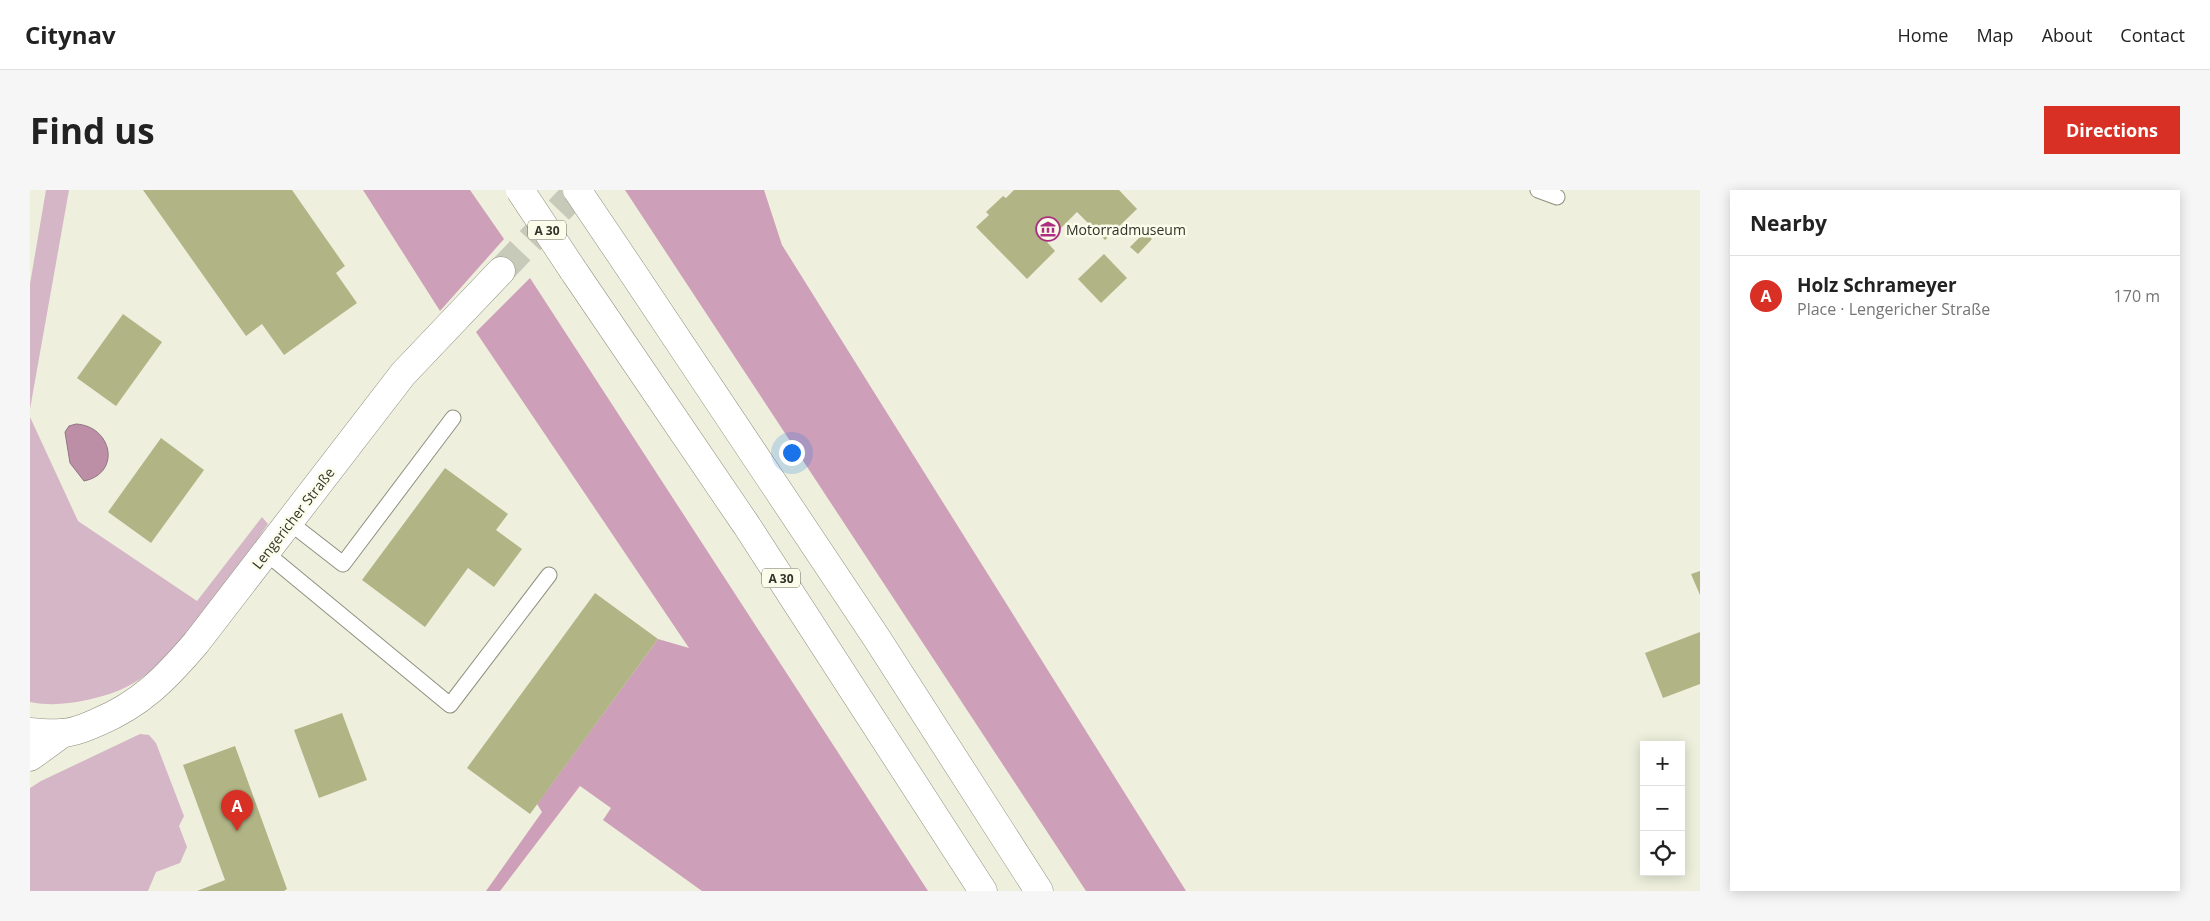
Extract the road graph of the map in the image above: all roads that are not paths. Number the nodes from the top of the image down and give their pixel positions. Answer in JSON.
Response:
{"nodes":[{"id":1,"x":520,"y":190,"type":"edge"},
{"id":2,"x":577,"y":190,"type":"edge"},
{"id":3,"x":1538,"y":190,"type":"edge"},
{"id":4,"x":1557,"y":197,"type":"dead end"},
{"id":5,"x":501,"y":271,"type":"tunnel mouth"},
{"id":6,"x":453,"y":418,"type":"dead end"},
{"id":7,"x":289,"y":522,"type":"junction"},
{"id":8,"x":266,"y":553,"type":"junction"},
{"id":9,"x":549,"y":575,"type":"dead end"},
{"id":10,"x":30,"y":732,"type":"edge"},
{"id":11,"x":63,"y":733,"type":"junction"},
{"id":12,"x":30,"y":757,"type":"edge"},
{"id":13,"x":983,"y":891,"type":"edge"},
{"id":14,"x":1039,"y":891,"type":"edge"}],
"edges":[{"from":1,"to":13,"type":"main road","number":"A 30","bridge":true},
{"from":2,"to":14,"type":"main road","bridge":true},
{"from":3,"to":4,"type":"lane"},
{"from":5,"to":7,"type":"main road","name":"Lengericher Straße"},
{"from":6,"to":7,"type":"lane"},
{"from":7,"to":8,"type":"main road","name":"Lengericher Straße"},
{"from":8,"to":9,"type":"lane"},
{"from":8,"to":11,"type":"main road","name":"Lengericher Straße"},
{"from":10,"to":11,"type":"main road","name":"Lengericher Straße"},
{"from":11,"to":12,"type":"main road","name":"Lengericher Straße"}]}
